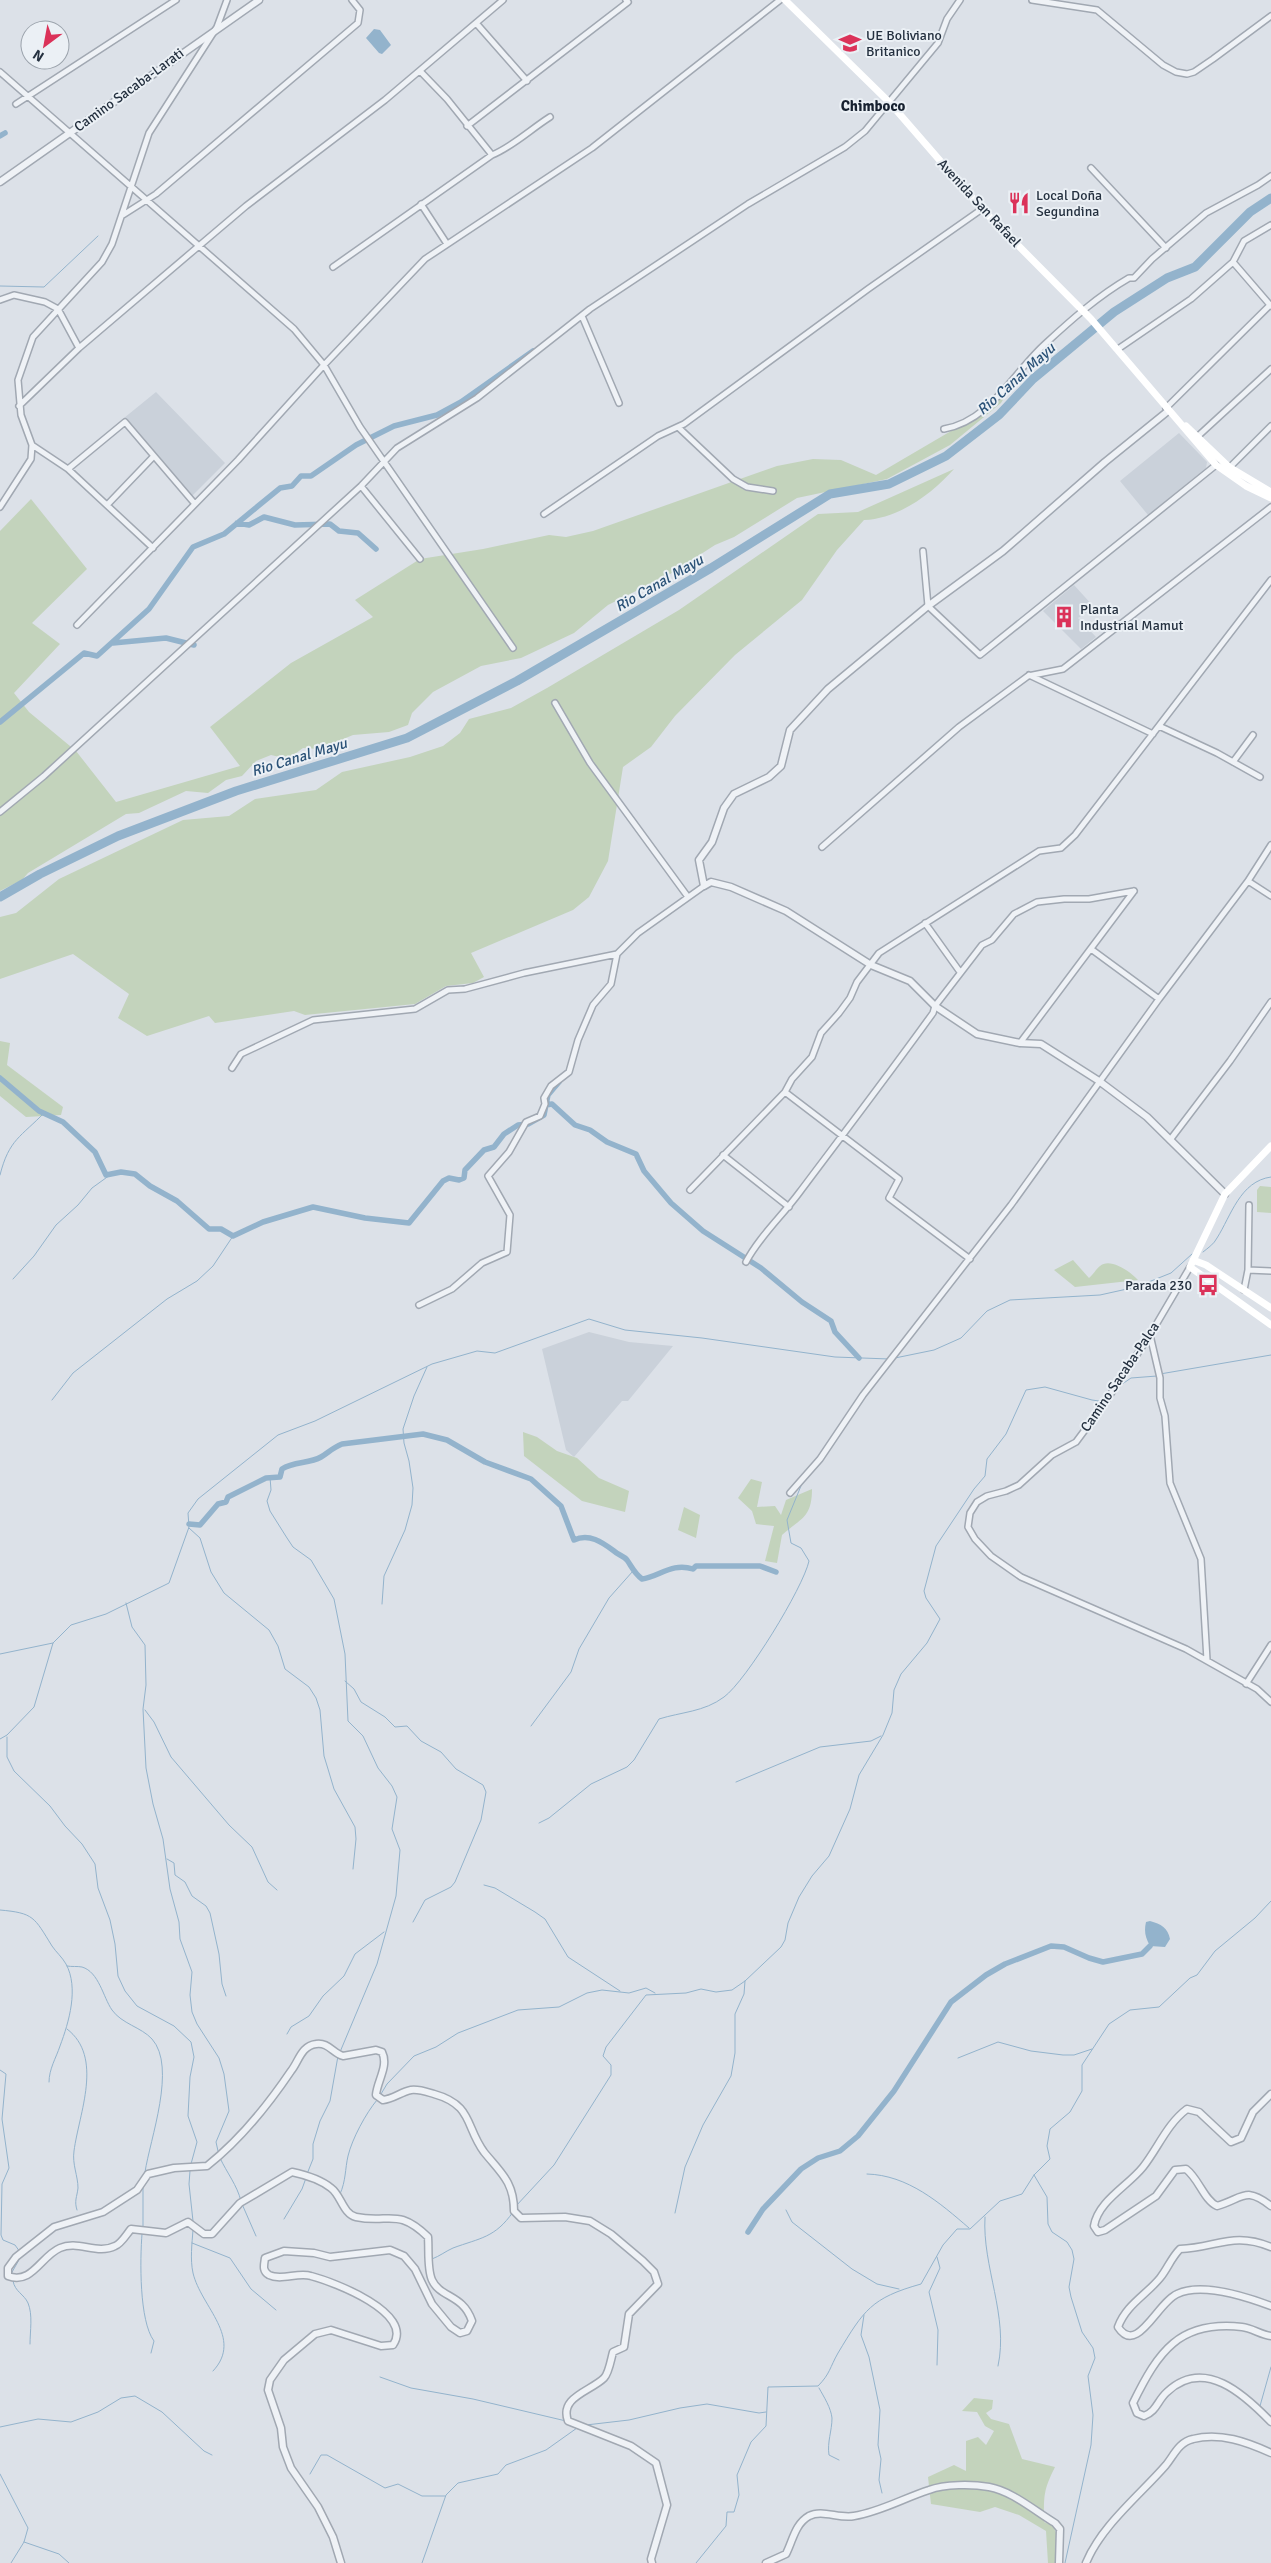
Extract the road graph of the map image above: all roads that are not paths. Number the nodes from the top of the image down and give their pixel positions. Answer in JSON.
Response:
{"nodes":[{"id":1,"x":176,"y":0,"type":"edge"},
{"id":2,"x":227,"y":0,"type":"edge"},
{"id":3,"x":258,"y":0,"type":"edge"},
{"id":4,"x":352,"y":0,"type":"edge"},
{"id":5,"x":503,"y":0,"type":"edge"},
{"id":6,"x":626,"y":0,"type":"edge"},
{"id":7,"x":780,"y":0,"type":"edge"},
{"id":8,"x":784,"y":0,"type":"edge"},
{"id":9,"x":960,"y":0,"type":"edge"},
{"id":10,"x":1032,"y":0,"type":"edge"},
{"id":11,"x":1271,"y":16,"type":"edge"},
{"id":12,"x":476,"y":23,"type":"junction"},
{"id":13,"x":217,"y":27,"type":"junction"},
{"id":14,"x":420,"y":70,"type":"junction"},
{"id":15,"x":0,"y":72,"type":"edge"},
{"id":16,"x":527,"y":81,"type":"junction"},
{"id":17,"x":28,"y":97,"type":"junction"},
{"id":18,"x":890,"y":103,"type":"junction"},
{"id":19,"x":16,"y":104,"type":"dead end"},
{"id":20,"x":550,"y":117,"type":"dead end"},
{"id":21,"x":467,"y":126,"type":"junction"},
{"id":22,"x":69,"y":133,"type":"junction"},
{"id":23,"x":492,"y":155,"type":"junction"},
{"id":24,"x":1090,"y":168,"type":"dead end"},
{"id":25,"x":1271,"y":176,"type":"edge"},
{"id":26,"x":0,"y":182,"type":"edge"},
{"id":27,"x":131,"y":188,"type":"junction"},
{"id":28,"x":146,"y":201,"type":"junction"},
{"id":29,"x":421,"y":204,"type":"junction"},
{"id":30,"x":982,"y":209,"type":"junction"},
{"id":31,"x":123,"y":215,"type":"junction"},
{"id":32,"x":1271,"y":225,"type":"edge"},
{"id":33,"x":447,"y":244,"type":"junction"},
{"id":34,"x":198,"y":246,"type":"junction"},
{"id":35,"x":1166,"y":248,"type":"junction"},
{"id":36,"x":1233,"y":262,"type":"junction"},
{"id":37,"x":333,"y":267,"type":"dead end"},
{"id":38,"x":0,"y":300,"type":"edge"},
{"id":39,"x":1270,"y":306,"type":"edge"},
{"id":40,"x":58,"y":309,"type":"junction"},
{"id":41,"x":1084,"y":312,"type":"junction"},
{"id":42,"x":582,"y":316,"type":"junction"},
{"id":43,"x":79,"y":348,"type":"junction"},
{"id":44,"x":1118,"y":349,"type":"junction"},
{"id":45,"x":324,"y":365,"type":"junction"},
{"id":46,"x":1271,"y":369,"type":"edge"},
{"id":47,"x":619,"y":404,"type":"dead end"},
{"id":48,"x":19,"y":406,"type":"junction"},
{"id":49,"x":1167,"y":410,"type":"junction"},
{"id":50,"x":1271,"y":426,"type":"edge"},
{"id":51,"x":678,"y":427,"type":"junction"},
{"id":52,"x":944,"y":429,"type":"dead end"},
{"id":53,"x":1197,"y":437,"type":"junction"},
{"id":54,"x":32,"y":445,"type":"junction"},
{"id":55,"x":153,"y":457,"type":"junction"},
{"id":56,"x":384,"y":461,"type":"junction"},
{"id":57,"x":1216,"y":464,"type":"junction"},
{"id":58,"x":68,"y":469,"type":"junction"},
{"id":59,"x":1227,"y":470,"type":"junction"},
{"id":60,"x":361,"y":486,"type":"junction"},
{"id":61,"x":774,"y":491,"type":"dead end"},
{"id":62,"x":1271,"y":492,"type":"edge"},
{"id":63,"x":1271,"y":498,"type":"edge"},
{"id":64,"x":108,"y":504,"type":"junction"},
{"id":65,"x":195,"y":504,"type":"junction"},
{"id":66,"x":1271,"y":507,"type":"edge"},
{"id":67,"x":0,"y":508,"type":"edge"},
{"id":68,"x":544,"y":514,"type":"dead end"},
{"id":69,"x":153,"y":548,"type":"junction"},
{"id":70,"x":923,"y":551,"type":"dead end"},
{"id":71,"x":420,"y":559,"type":"dead end"},
{"id":72,"x":1271,"y":580,"type":"edge"},
{"id":73,"x":928,"y":606,"type":"junction"},
{"id":74,"x":77,"y":625,"type":"dead end"},
{"id":75,"x":513,"y":648,"type":"dead end"},
{"id":76,"x":1029,"y":675,"type":"junction"},
{"id":77,"x":555,"y":703,"type":"dead end"},
{"id":78,"x":1159,"y":726,"type":"junction"},
{"id":79,"x":1153,"y":734,"type":"junction"},
{"id":80,"x":1253,"y":735,"type":"dead end"},
{"id":81,"x":1233,"y":762,"type":"junction"},
{"id":82,"x":1260,"y":777,"type":"dead end"},
{"id":83,"x":0,"y":812,"type":"edge"},
{"id":84,"x":1271,"y":845,"type":"edge"},
{"id":85,"x":822,"y":847,"type":"dead end"},
{"id":86,"x":1248,"y":881,"type":"junction"},
{"id":87,"x":704,"y":886,"type":"junction"},
{"id":88,"x":1271,"y":896,"type":"edge"},
{"id":89,"x":688,"y":897,"type":"junction"},
{"id":90,"x":926,"y":923,"type":"junction"},
{"id":91,"x":1090,"y":949,"type":"junction"},
{"id":92,"x":617,"y":954,"type":"junction"},
{"id":93,"x":871,"y":965,"type":"junction"},
{"id":94,"x":960,"y":972,"type":"junction"},
{"id":95,"x":1159,"y":998,"type":"junction"},
{"id":96,"x":1271,"y":1002,"type":"edge"},
{"id":97,"x":935,"y":1006,"type":"junction"},
{"id":98,"x":1020,"y":1043,"type":"junction"},
{"id":99,"x":232,"y":1068,"type":"dead end"},
{"id":100,"x":1099,"y":1081,"type":"junction"},
{"id":101,"x":785,"y":1092,"type":"junction"},
{"id":102,"x":842,"y":1136,"type":"junction"},
{"id":103,"x":1170,"y":1140,"type":"junction"},
{"id":104,"x":1271,"y":1146,"type":"edge"},
{"id":105,"x":724,"y":1155,"type":"junction"},
{"id":106,"x":690,"y":1190,"type":"dead end"},
{"id":107,"x":1225,"y":1194,"type":"junction"},
{"id":108,"x":1250,"y":1205,"type":"dead end"},
{"id":109,"x":789,"y":1207,"type":"junction"},
{"id":110,"x":970,"y":1259,"type":"junction"},
{"id":111,"x":746,"y":1262,"type":"dead end"},
{"id":112,"x":1191,"y":1264,"type":"junction"},
{"id":113,"x":1248,"y":1270,"type":"junction"},
{"id":114,"x":1271,"y":1272,"type":"edge"},
{"id":115,"x":1244,"y":1290,"type":"junction"},
{"id":116,"x":419,"y":1305,"type":"dead end"},
{"id":117,"x":1271,"y":1308,"type":"edge"},
{"id":118,"x":1271,"y":1325,"type":"edge"},
{"id":119,"x":1150,"y":1335,"type":"junction"},
{"id":120,"x":790,"y":1493,"type":"dead end"},
{"id":121,"x":1271,"y":1645,"type":"edge"},
{"id":122,"x":1207,"y":1660,"type":"junction"},
{"id":123,"x":1246,"y":1684,"type":"junction"},
{"id":124,"x":1271,"y":1702,"type":"edge"},
{"id":125,"x":1271,"y":2094,"type":"edge"},
{"id":126,"x":1271,"y":2206,"type":"edge"},
{"id":127,"x":1271,"y":2247,"type":"edge"},
{"id":128,"x":1271,"y":2306,"type":"edge"},
{"id":129,"x":1271,"y":2336,"type":"edge"},
{"id":130,"x":1271,"y":2422,"type":"edge"},
{"id":131,"x":1271,"y":2453,"type":"edge"},
{"id":132,"x":341,"y":2563,"type":"edge"},
{"id":133,"x":652,"y":2563,"type":"edge"},
{"id":134,"x":766,"y":2563,"type":"edge"},
{"id":135,"x":1059,"y":2563,"type":"edge"},
{"id":136,"x":1086,"y":2563,"type":"edge"}],
"edges":[{"from":1,"to":17,"type":"street"},
{"from":2,"to":13,"type":"street"},
{"from":3,"to":13,"type":"street","name":"Camino Sacaba-Larati"},
{"from":4,"to":28,"type":"street"},
{"from":5,"to":12,"type":"street"},
{"from":6,"to":16,"type":"street"},
{"from":7,"to":33,"type":"street"},
{"from":8,"to":18,"type":"main road","name":"Avenida San Rafael"},
{"from":9,"to":18,"type":"street"},
{"from":10,"to":11,"type":"street"},
{"from":12,"to":14,"type":"street"},
{"from":12,"to":16,"type":"street"},
{"from":13,"to":22,"type":"street","name":"Camino Sacaba-Larati"},
{"from":13,"to":27,"type":"street"},
{"from":14,"to":21,"type":"street"},
{"from":14,"to":34,"type":"street"},
{"from":15,"to":17,"type":"street"},
{"from":16,"to":21,"type":"street"},
{"from":17,"to":19,"type":"street"},
{"from":17,"to":22,"type":"street"},
{"from":18,"to":30,"type":"main road","name":"Avenida San Rafael"},
{"from":18,"to":42,"type":"street"},
{"from":20,"to":23,"type":"street"},
{"from":21,"to":23,"type":"street"},
{"from":22,"to":26,"type":"street","name":"Camino Sacaba-Larati"},
{"from":22,"to":27,"type":"street"},
{"from":23,"to":29,"type":"street"},
{"from":24,"to":35,"type":"street"},
{"from":25,"to":35,"type":"street"},
{"from":27,"to":28,"type":"street"},
{"from":27,"to":31,"type":"street"},
{"from":28,"to":31,"type":"street"},
{"from":28,"to":34,"type":"street"},
{"from":29,"to":33,"type":"street"},
{"from":29,"to":37,"type":"street"},
{"from":30,"to":41,"type":"main road","name":"Avenida San Rafael"},
{"from":30,"to":51,"type":"street"},
{"from":31,"to":40,"type":"street"},
{"from":32,"to":36,"type":"street"},
{"from":33,"to":45,"type":"street"},
{"from":34,"to":43,"type":"street"},
{"from":34,"to":45,"type":"street"},
{"from":35,"to":41,"type":"street"},
{"from":36,"to":39,"type":"street"},
{"from":36,"to":44,"type":"street"},
{"from":38,"to":40,"type":"street"},
{"from":39,"to":49,"type":"street"},
{"from":40,"to":43,"type":"street"},
{"from":40,"to":48,"type":"street"},
{"from":41,"to":44,"type":"main road","name":"Avenida San Rafael"},
{"from":41,"to":52,"type":"street"},
{"from":42,"to":47,"type":"street"},
{"from":42,"to":56,"type":"street"},
{"from":43,"to":48,"type":"street"},
{"from":44,"to":49,"type":"main road","name":"Avenida San Rafael"},
{"from":45,"to":56,"type":"street"},
{"from":45,"to":65,"type":"street"},
{"from":46,"to":53,"type":"street"},
{"from":48,"to":54,"type":"street"},
{"from":49,"to":53,"type":"main road","name":"Avenida San Rafael"},
{"from":49,"to":57,"type":"main road","name":"Avenida San Rafael"},
{"from":49,"to":73,"type":"street"},
{"from":50,"to":59,"type":"street"},
{"from":51,"to":61,"type":"street"},
{"from":51,"to":68,"type":"street"},
{"from":53,"to":59,"type":"main road","name":"Avenida San Rafael"},
{"from":54,"to":58,"type":"street"},
{"from":54,"to":67,"type":"street"},
{"from":55,"to":58,"type":"street"},
{"from":55,"to":64,"type":"street"},
{"from":55,"to":65,"type":"street"},
{"from":56,"to":60,"type":"street"},
{"from":56,"to":75,"type":"street"},
{"from":57,"to":59,"type":"main road","name":"Avenida San Rafael"},
{"from":57,"to":73,"type":"street"},
{"from":58,"to":64,"type":"street"},
{"from":59,"to":62,"type":"main road","name":"Avenida San Rafael"},
{"from":59,"to":63,"type":"main road","name":"Avenida San Rafael"},
{"from":60,"to":71,"type":"street"},
{"from":60,"to":83,"type":"street"},
{"from":64,"to":69,"type":"street"},
{"from":65,"to":69,"type":"street"},
{"from":66,"to":76,"type":"street"},
{"from":69,"to":74,"type":"street"},
{"from":70,"to":73,"type":"street"},
{"from":72,"to":78,"type":"street"},
{"from":73,"to":87,"type":"street"},
{"from":76,"to":79,"type":"street"},
{"from":76,"to":85,"type":"street"},
{"from":77,"to":89,"type":"street"},
{"from":78,"to":79,"type":"street"},
{"from":78,"to":81,"type":"street"},
{"from":79,"to":90,"type":"street"},
{"from":80,"to":81,"type":"street"},
{"from":81,"to":82,"type":"street"},
{"from":84,"to":86,"type":"street"},
{"from":86,"to":88,"type":"street"},
{"from":86,"to":95,"type":"street"},
{"from":87,"to":89,"type":"street"},
{"from":87,"to":93,"type":"street"},
{"from":89,"to":92,"type":"street"},
{"from":90,"to":93,"type":"street"},
{"from":90,"to":94,"type":"street"},
{"from":91,"to":94,"type":"street"},
{"from":91,"to":95,"type":"street"},
{"from":91,"to":98,"type":"street"},
{"from":92,"to":99,"type":"street"},
{"from":92,"to":116,"type":"street"},
{"from":93,"to":97,"type":"street"},
{"from":93,"to":101,"type":"street"},
{"from":94,"to":97,"type":"street"},
{"from":95,"to":100,"type":"street"},
{"from":96,"to":103,"type":"street"},
{"from":97,"to":98,"type":"street"},
{"from":97,"to":102,"type":"street"},
{"from":98,"to":100,"type":"street"},
{"from":100,"to":103,"type":"street"},
{"from":100,"to":110,"type":"street"},
{"from":101,"to":102,"type":"street"},
{"from":101,"to":105,"type":"street"},
{"from":102,"to":109,"type":"street"},
{"from":102,"to":110,"type":"street"},
{"from":103,"to":107,"type":"street"},
{"from":104,"to":107,"type":"main road","name":"Camino Sacaba-Palca"},
{"from":105,"to":106,"type":"street"},
{"from":105,"to":109,"type":"street"},
{"from":107,"to":112,"type":"main road","name":"Camino Sacaba-Palca"},
{"from":108,"to":113,"type":"street"},
{"from":109,"to":111,"type":"street"},
{"from":110,"to":120,"type":"street"},
{"from":112,"to":115,"type":"main road"},
{"from":112,"to":118,"type":"main road"},
{"from":112,"to":119,"type":"street","name":"Camino Sacaba-Palca"},
{"from":113,"to":114,"type":"street"},
{"from":113,"to":115,"type":"street"},
{"from":115,"to":117,"type":"main road"},
{"from":119,"to":122,"type":"street"},
{"from":119,"to":122,"type":"street","name":"Camino Sacaba-Palca"},
{"from":121,"to":123,"type":"street"},
{"from":122,"to":123,"type":"street","name":"Camino Sacaba-Palca"},
{"from":123,"to":124,"type":"street","name":"Camino Sacaba-Palca"},
{"from":125,"to":126,"type":"street"},
{"from":127,"to":128,"type":"street"},
{"from":129,"to":130,"type":"street"},
{"from":131,"to":136,"type":"street"},
{"from":132,"to":133,"type":"street"},
{"from":134,"to":135,"type":"street"}]}
